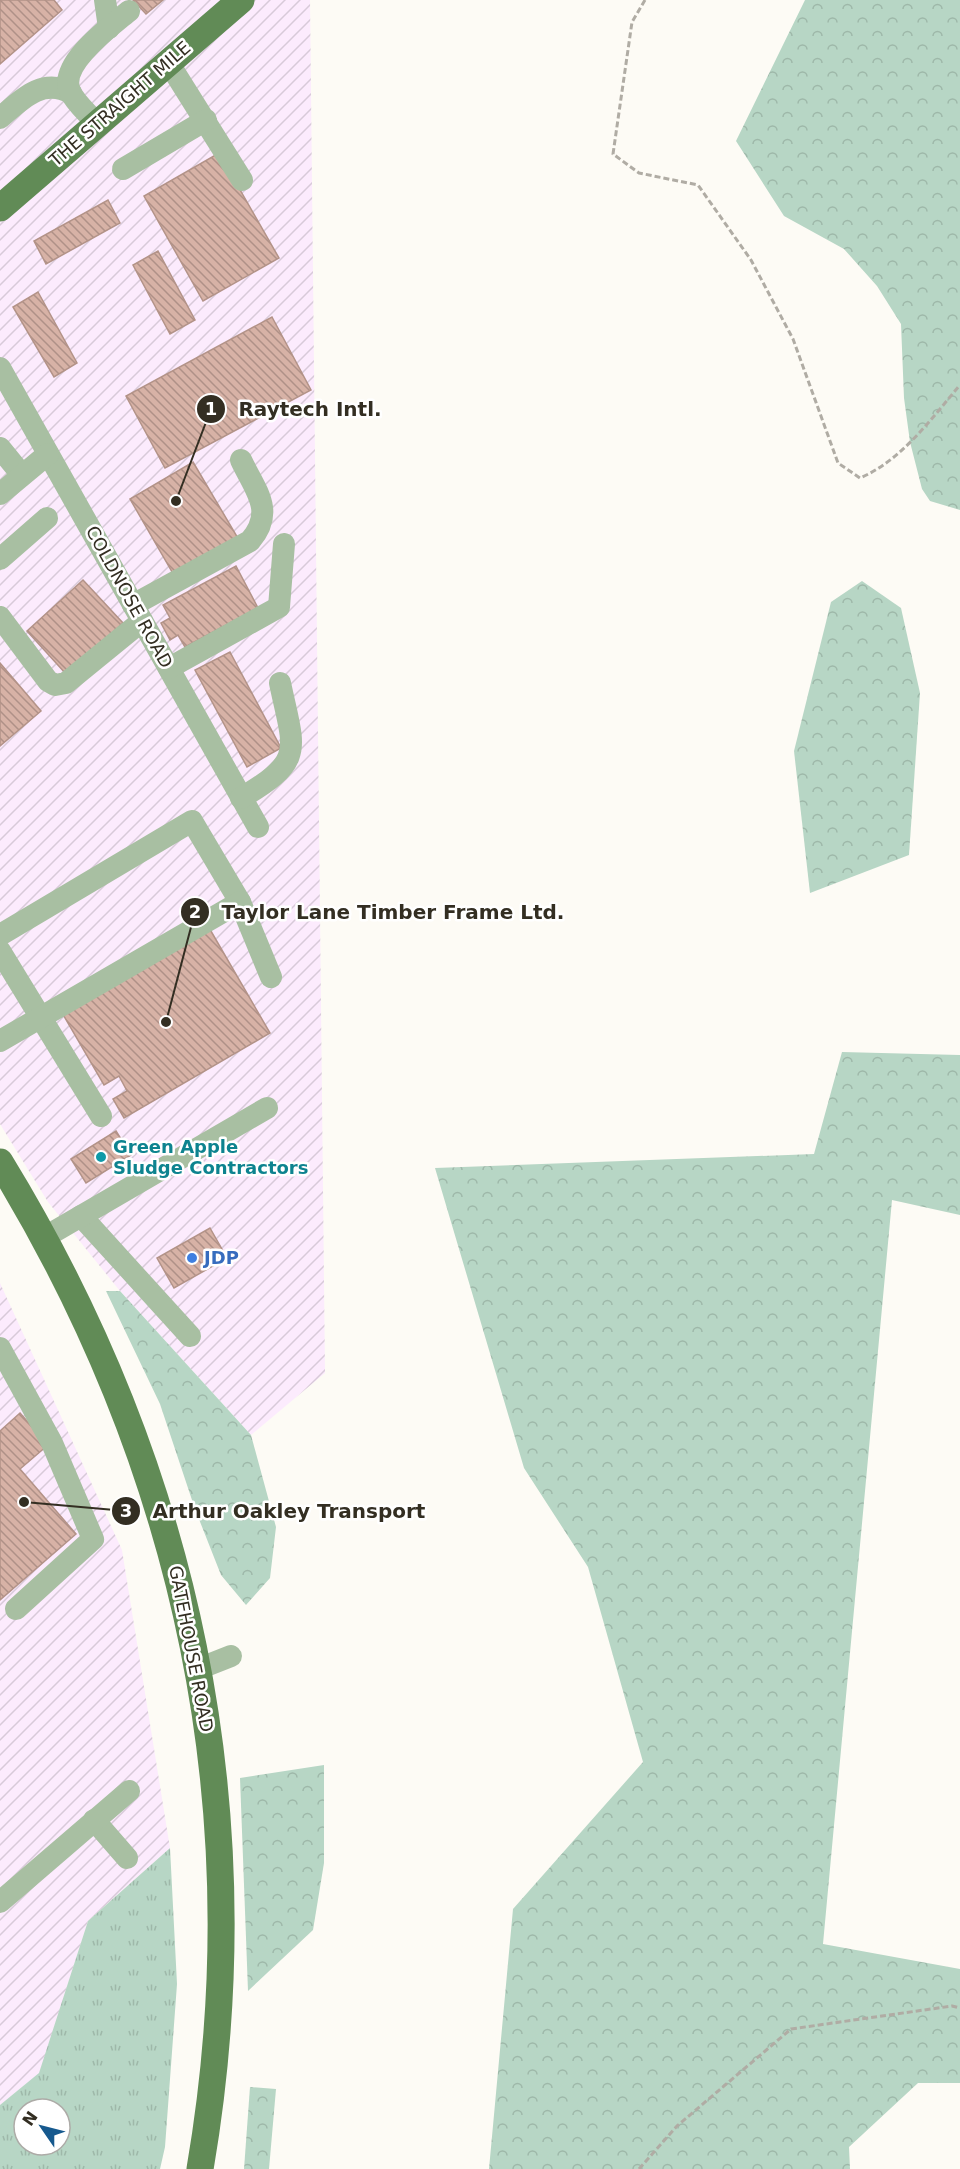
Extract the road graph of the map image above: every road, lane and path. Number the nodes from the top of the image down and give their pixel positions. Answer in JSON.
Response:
{"nodes":[{"id":1,"x":105,"y":0,"type":"edge"},
{"id":2,"x":241,"y":0,"type":"edge"},
{"id":3,"x":645,"y":0,"type":"edge"},
{"id":4,"x":129,"y":11,"type":"dead end"},
{"id":5,"x":109,"y":28,"type":"junction"},
{"id":6,"x":168,"y":62,"type":"junction"},
{"id":7,"x":71,"y":93,"type":"junction"},
{"id":8,"x":0,"y":118,"type":"edge"},
{"id":9,"x":206,"y":120,"type":"junction"},
{"id":10,"x":97,"y":124,"type":"junction"},
{"id":11,"x":123,"y":169,"type":"dead end"},
{"id":12,"x":242,"y":180,"type":"dead end"},
{"id":13,"x":0,"y":208,"type":"edge"},
{"id":14,"x":0,"y":368,"type":"edge"},
{"id":15,"x":960,"y":385,"type":"edge"},
{"id":16,"x":0,"y":448,"type":"edge"},
{"id":17,"x":48,"y":454,"type":"junction"},
{"id":18,"x":241,"y":460,"type":"dead end"},
{"id":19,"x":22,"y":475,"type":"junction"},
{"id":20,"x":0,"y":494,"type":"edge"},
{"id":21,"x":47,"y":518,"type":"dead end"},
{"id":22,"x":284,"y":544,"type":"dead end"},
{"id":23,"x":0,"y":559,"type":"edge"},
{"id":24,"x":138,"y":613,"type":"junction"},
{"id":25,"x":0,"y":617,"type":"edge"},
{"id":26,"x":169,"y":668,"type":"junction"},
{"id":27,"x":280,"y":683,"type":"dead end"},
{"id":28,"x":241,"y":798,"type":"junction"},
{"id":29,"x":258,"y":827,"type":"dead end"},
{"id":30,"x":240,"y":902,"type":"junction"},
{"id":31,"x":0,"y":935,"type":"edge"},
{"id":32,"x":0,"y":951,"type":"edge"},
{"id":33,"x":271,"y":978,"type":"dead end"},
{"id":34,"x":42,"y":1017,"type":"junction"},
{"id":35,"x":0,"y":1041,"type":"edge"},
{"id":36,"x":267,"y":1108,"type":"dead end"},
{"id":37,"x":101,"y":1116,"type":"dead end"},
{"id":38,"x":0,"y":1164,"type":"edge"},
{"id":39,"x":81,"y":1216,"type":"junction"},
{"id":40,"x":45,"y":1237,"type":"junction"},
{"id":41,"x":190,"y":1336,"type":"dead end"},
{"id":42,"x":0,"y":1348,"type":"edge"},
{"id":43,"x":16,"y":1609,"type":"dead end"},
{"id":44,"x":231,"y":1656,"type":"dead end"},
{"id":45,"x":198,"y":1669,"type":"junction"},
{"id":46,"x":129,"y":1791,"type":"dead end"},
{"id":47,"x":94,"y":1821,"type":"junction"},
{"id":48,"x":127,"y":1858,"type":"dead end"},
{"id":49,"x":0,"y":1902,"type":"edge"},
{"id":50,"x":960,"y":2008,"type":"edge"},
{"id":51,"x":200,"y":2169,"type":"edge"},
{"id":52,"x":639,"y":2169,"type":"edge"}],
"edges":[{"from":1,"to":5,"type":"street"},
{"from":2,"to":6,"type":"main road","name":"THE STRAIGHT MILE"},
{"from":3,"to":15,"type":"path"},
{"from":4,"to":5,"type":"street"},
{"from":5,"to":7,"type":"street"},
{"from":6,"to":9,"type":"street"},
{"from":6,"to":10,"type":"main road","name":"THE STRAIGHT MILE"},
{"from":7,"to":8,"type":"street"},
{"from":7,"to":10,"type":"street"},
{"from":9,"to":11,"type":"street"},
{"from":9,"to":12,"type":"street"},
{"from":10,"to":13,"type":"main road","name":"THE STRAIGHT MILE"},
{"from":14,"to":17,"type":"street","name":"COLDNOSE ROAD"},
{"from":16,"to":19,"type":"street"},
{"from":17,"to":19,"type":"street"},
{"from":17,"to":24,"type":"street","name":"COLDNOSE ROAD"},
{"from":18,"to":24,"type":"street"},
{"from":19,"to":20,"type":"street"},
{"from":21,"to":23,"type":"street"},
{"from":22,"to":26,"type":"street"},
{"from":24,"to":25,"type":"street"},
{"from":24,"to":26,"type":"street","name":"COLDNOSE ROAD"},
{"from":26,"to":28,"type":"street","name":"COLDNOSE ROAD"},
{"from":27,"to":28,"type":"street"},
{"from":28,"to":29,"type":"street","name":"COLDNOSE ROAD"},
{"from":30,"to":31,"type":"street"},
{"from":30,"to":33,"type":"street"},
{"from":30,"to":34,"type":"street"},
{"from":32,"to":34,"type":"street"},
{"from":34,"to":35,"type":"street"},
{"from":34,"to":37,"type":"street"},
{"from":36,"to":39,"type":"street"},
{"from":38,"to":40,"type":"main road","name":"GATEHOUSE ROAD"},
{"from":39,"to":40,"type":"street"},
{"from":39,"to":41,"type":"street"},
{"from":40,"to":45,"type":"main road","name":"GATEHOUSE ROAD"},
{"from":42,"to":43,"type":"street"},
{"from":44,"to":45,"type":"street"},
{"from":45,"to":51,"type":"main road","name":"GATEHOUSE ROAD"},
{"from":46,"to":47,"type":"street"},
{"from":47,"to":48,"type":"street"},
{"from":47,"to":49,"type":"street"},
{"from":50,"to":52,"type":"path"}]}
